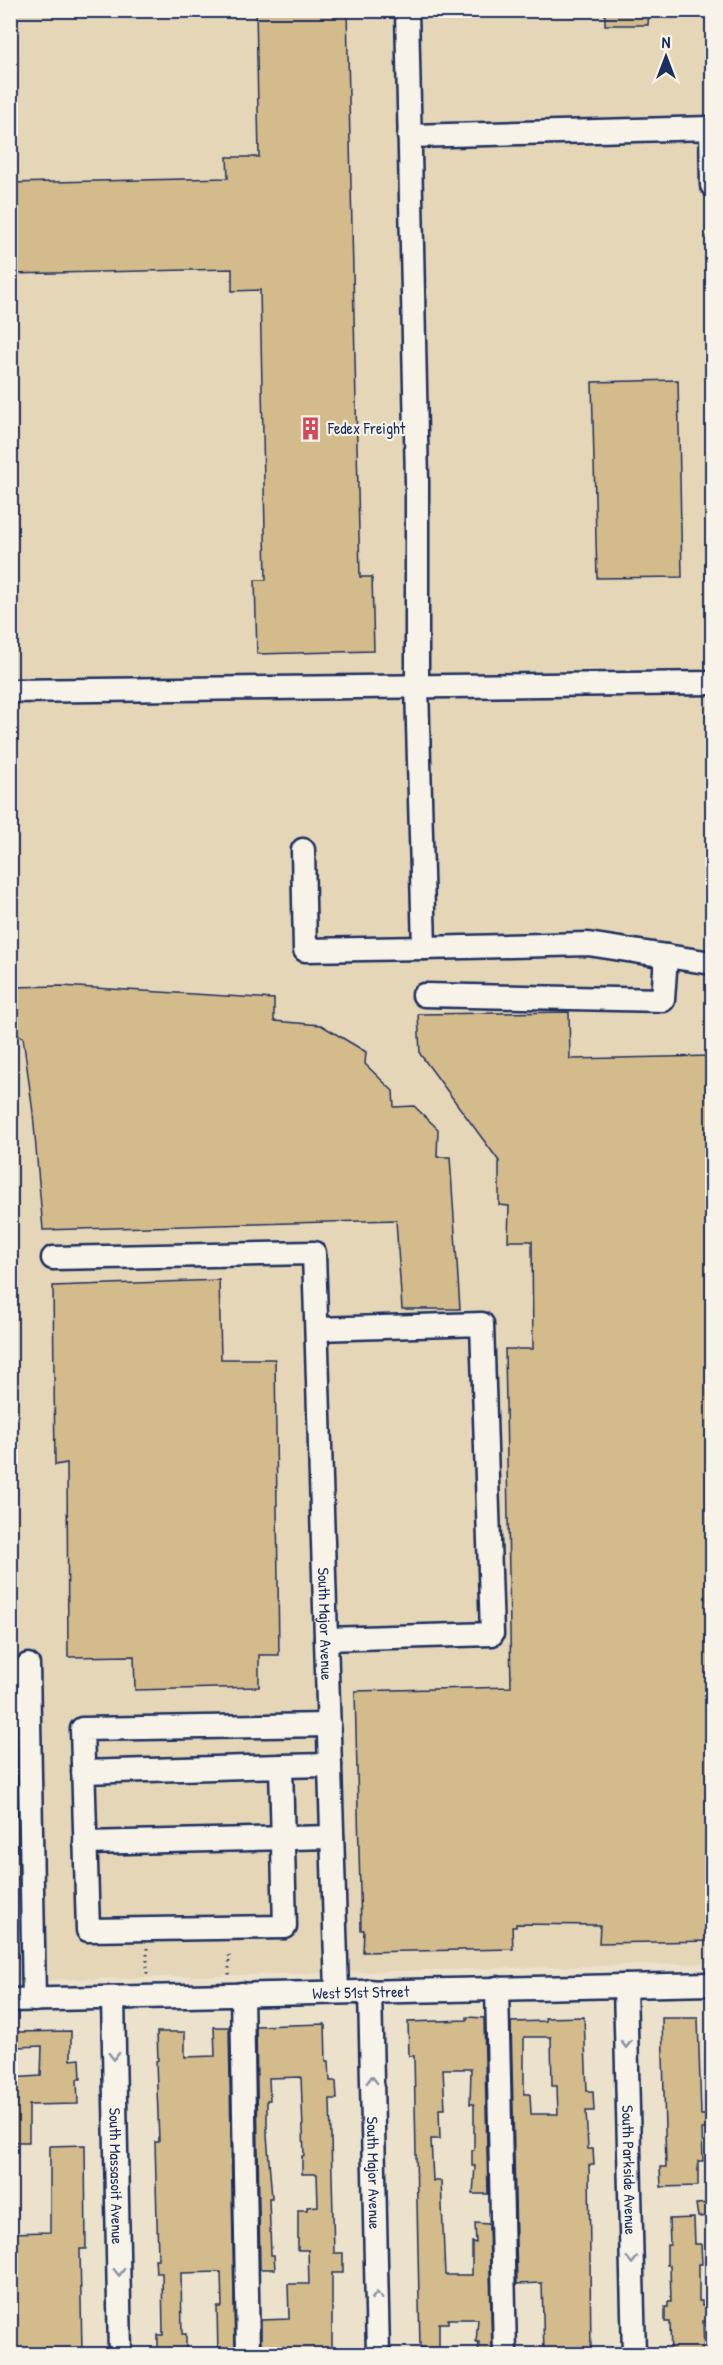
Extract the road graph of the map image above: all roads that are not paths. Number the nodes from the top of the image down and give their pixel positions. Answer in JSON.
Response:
{"nodes":[{"id":1,"x":407,"y":10,"type":"edge"},
{"id":2,"x":409,"y":135,"type":"junction"},
{"id":3,"x":712,"y":185,"type":"edge"},
{"id":4,"x":712,"y":683,"type":"edge"},
{"id":5,"x":417,"y":686,"type":"junction"},
{"id":6,"x":10,"y":691,"type":"edge"},
{"id":7,"x":303,"y":850,"type":"dead end"},
{"id":8,"x":424,"y":948,"type":"junction"},
{"id":9,"x":666,"y":956,"type":"junction"},
{"id":10,"x":712,"y":963,"type":"edge"},
{"id":11,"x":424,"y":995,"type":"dead end"},
{"id":12,"x":53,"y":1258,"type":"dead end"},
{"id":13,"x":317,"y":1329,"type":"junction"},
{"id":14,"x":326,"y":1639,"type":"junction"},
{"id":15,"x":28,"y":1665,"type":"dead end"},
{"id":16,"x":329,"y":1725,"type":"junction"},
{"id":17,"x":330,"y":1764,"type":"junction"},
{"id":18,"x":281,"y":1766,"type":"junction"},
{"id":19,"x":83,"y":1772,"type":"junction"},
{"id":20,"x":332,"y":1837,"type":"junction"},
{"id":21,"x":283,"y":1838,"type":"junction"},
{"id":22,"x":85,"y":1843,"type":"junction"},
{"id":23,"x":712,"y":1984,"type":"edge"},
{"id":24,"x":236,"y":1986,"type":"junction"},
{"id":25,"x":625,"y":1986,"type":"junction"},
{"id":26,"x":497,"y":1988,"type":"junction"},
{"id":27,"x":370,"y":1991,"type":"junction"},
{"id":28,"x":337,"y":1992,"type":"junction"},
{"id":29,"x":113,"y":1998,"type":"junction"},
{"id":30,"x":10,"y":2000,"type":"edge"},
{"id":31,"x":34,"y":2000,"type":"junction"},
{"id":32,"x":120,"y":2355,"type":"edge"},
{"id":33,"x":248,"y":2355,"type":"edge"},
{"id":34,"x":378,"y":2355,"type":"edge"},
{"id":35,"x":505,"y":2355,"type":"edge"},
{"id":36,"x":634,"y":2355,"type":"edge"}],
"edges":[{"from":1,"to":2,"type":"street"},
{"from":2,"to":3,"type":"street"},
{"from":2,"to":5,"type":"street"},
{"from":4,"to":5,"type":"street"},
{"from":5,"to":6,"type":"street"},
{"from":5,"to":8,"type":"street"},
{"from":7,"to":8,"type":"street"},
{"from":8,"to":9,"type":"street"},
{"from":9,"to":10,"type":"street"},
{"from":9,"to":11,"type":"street"},
{"from":12,"to":13,"type":"street","name":"South Major Avenue"},
{"from":13,"to":14,"type":"street","name":"South Major Avenue"},
{"from":13,"to":14,"type":"street"},
{"from":14,"to":16,"type":"street","name":"South Major Avenue"},
{"from":15,"to":31,"type":"street"},
{"from":16,"to":17,"type":"street","name":"South Major Avenue"},
{"from":16,"to":19,"type":"street"},
{"from":17,"to":18,"type":"street"},
{"from":17,"to":20,"type":"street","name":"South Major Avenue"},
{"from":18,"to":19,"type":"street"},
{"from":18,"to":21,"type":"street"},
{"from":19,"to":22,"type":"street"},
{"from":20,"to":21,"type":"street"},
{"from":20,"to":28,"type":"street","name":"South Major Avenue"},
{"from":21,"to":22,"type":"street"},
{"from":21,"to":22,"type":"street"},
{"from":23,"to":25,"type":"street","name":"West 51st Street"},
{"from":24,"to":28,"type":"street","name":"West 51st Street"},
{"from":24,"to":29,"type":"street","name":"West 51st Street"},
{"from":24,"to":33,"type":"street"},
{"from":25,"to":26,"type":"street","name":"West 51st Street"},
{"from":25,"to":36,"type":"street","name":"South Parkside Avenue","one_way":true},
{"from":26,"to":27,"type":"street","name":"West 51st Street"},
{"from":26,"to":35,"type":"street"},
{"from":27,"to":28,"type":"street","name":"West 51st Street"},
{"from":34,"to":27,"type":"street","name":"South Major Avenue","one_way":true},
{"from":29,"to":31,"type":"street","name":"West 51st Street"},
{"from":29,"to":32,"type":"street","name":"South Massasoit Avenue","one_way":true},
{"from":30,"to":31,"type":"street","name":"West 51st Street"}]}
